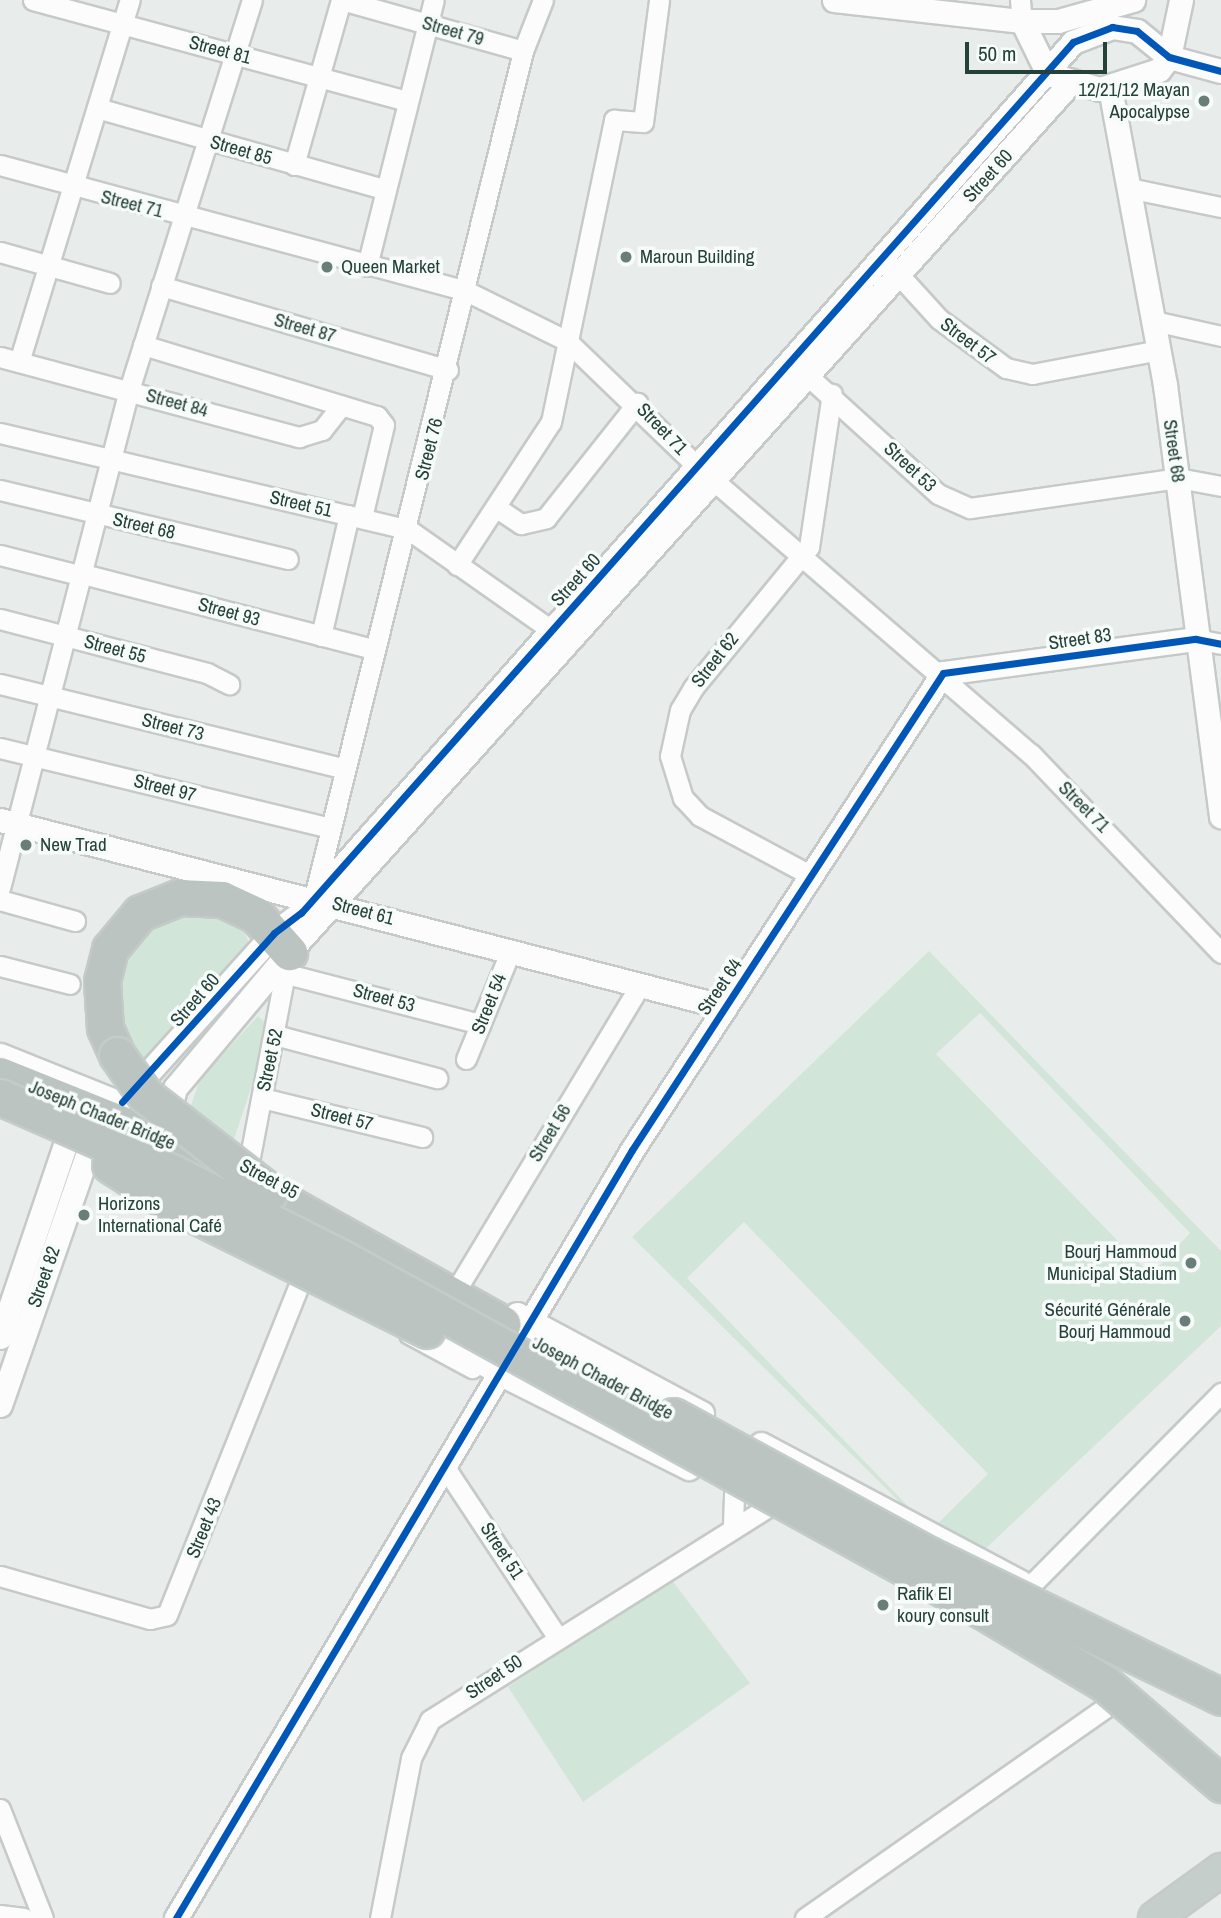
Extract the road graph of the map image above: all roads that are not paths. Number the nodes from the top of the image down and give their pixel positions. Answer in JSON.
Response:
{"nodes":[{"id":1,"x":33,"y":0,"type":"edge"},
{"id":2,"x":130,"y":0,"type":"edge"},
{"id":3,"x":252,"y":0,"type":"edge"},
{"id":4,"x":341,"y":0,"type":"edge"},
{"id":5,"x":434,"y":0,"type":"edge"},
{"id":6,"x":543,"y":0,"type":"edge"},
{"id":7,"x":659,"y":0,"type":"edge"},
{"id":8,"x":834,"y":0,"type":"edge"},
{"id":9,"x":1133,"y":0,"type":"edge"},
{"id":10,"x":1181,"y":0,"type":"edge"},
{"id":11,"x":864,"y":1,"type":"edge"},
{"id":12,"x":1021,"y":10,"type":"edge"},
{"id":13,"x":123,"y":23,"type":"junction"},
{"id":14,"x":428,"y":24,"type":"junction"},
{"id":15,"x":523,"y":51,"type":"junction"},
{"id":16,"x":234,"y":54,"type":"junction"},
{"id":17,"x":1169,"y":57,"type":"junction"},
{"id":18,"x":1221,"y":71,"type":"edge"},
{"id":19,"x":1048,"y":74,"type":"junction"},
{"id":20,"x":320,"y":77,"type":"junction"},
{"id":21,"x":1072,"y":81,"type":"junction"},
{"id":22,"x":1110,"y":88,"type":"junction"},
{"id":23,"x":407,"y":101,"type":"junction"},
{"id":24,"x":97,"y":108,"type":"junction"},
{"id":25,"x":208,"y":140,"type":"junction"},
{"id":26,"x":293,"y":164,"type":"junction"},
{"id":27,"x":0,"y":165,"type":"edge"},
{"id":28,"x":1129,"y":188,"type":"junction"},
{"id":29,"x":74,"y":189,"type":"junction"},
{"id":30,"x":386,"y":190,"type":"junction"},
{"id":31,"x":1221,"y":207,"type":"edge"},
{"id":32,"x":183,"y":217,"type":"junction"},
{"id":33,"x":0,"y":252,"type":"edge"},
{"id":34,"x":885,"y":258,"type":"junction"},
{"id":35,"x":50,"y":266,"type":"junction"},
{"id":36,"x":367,"y":266,"type":"junction"},
{"id":37,"x":898,"y":277,"type":"junction"},
{"id":38,"x":110,"y":283,"type":"dead end"},
{"id":39,"x":161,"y":285,"type":"junction"},
{"id":40,"x":466,"y":292,"type":"junction"},
{"id":41,"x":1154,"y":321,"type":"junction"},
{"id":42,"x":1221,"y":336,"type":"edge"},
{"id":43,"x":567,"y":341,"type":"junction"},
{"id":44,"x":143,"y":345,"type":"junction"},
{"id":45,"x":1159,"y":350,"type":"junction"},
{"id":46,"x":10,"y":360,"type":"edge"},
{"id":47,"x":800,"y":369,"type":"junction"},
{"id":48,"x":448,"y":370,"type":"junction"},
{"id":49,"x":129,"y":390,"type":"junction"},
{"id":50,"x":832,"y":394,"type":"junction"},
{"id":51,"x":637,"y":403,"type":"junction"},
{"id":52,"x":341,"y":406,"type":"junction"},
{"id":53,"x":0,"y":433,"type":"edge"},
{"id":54,"x":110,"y":459,"type":"junction"},
{"id":55,"x":707,"y":474,"type":"junction"},
{"id":56,"x":1178,"y":478,"type":"junction"},
{"id":57,"x":1221,"y":486,"type":"edge"},
{"id":58,"x":0,"y":490,"type":"edge"},
{"id":59,"x":497,"y":508,"type":"junction"},
{"id":60,"x":96,"y":515,"type":"junction"},
{"id":61,"x":356,"y":516,"type":"junction"},
{"id":62,"x":409,"y":530,"type":"junction"},
{"id":63,"x":0,"y":555,"type":"edge"},
{"id":64,"x":804,"y":555,"type":"junction"},
{"id":65,"x":288,"y":559,"type":"dead end"},
{"id":66,"x":457,"y":565,"type":"junction"},
{"id":67,"x":83,"y":575,"type":"junction"},
{"id":68,"x":0,"y":619,"type":"edge"},
{"id":69,"x":66,"y":636,"type":"junction"},
{"id":70,"x":321,"y":636,"type":"junction"},
{"id":71,"x":561,"y":637,"type":"junction"},
{"id":72,"x":1196,"y":639,"type":"junction"},
{"id":73,"x":1221,"y":644,"type":"edge"},
{"id":74,"x":374,"y":649,"type":"junction"},
{"id":75,"x":943,"y":673,"type":"junction"},
{"id":76,"x":0,"y":684,"type":"edge"},
{"id":77,"x":229,"y":684,"type":"dead end"},
{"id":78,"x":50,"y":696,"type":"junction"},
{"id":79,"x":0,"y":748,"type":"edge"},
{"id":80,"x":34,"y":756,"type":"junction"},
{"id":81,"x":345,"y":769,"type":"junction"},
{"id":82,"x":1221,"y":816,"type":"edge"},
{"id":83,"x":8,"y":822,"type":"edge"},
{"id":84,"x":330,"y":828,"type":"junction"},
{"id":85,"x":810,"y":875,"type":"junction"},
{"id":86,"x":0,"y":888,"type":"edge"},
{"id":87,"x":314,"y":897,"type":"junction"},
{"id":88,"x":0,"y":900,"type":"edge"},
{"id":89,"x":338,"y":904,"type":"junction"},
{"id":90,"x":75,"y":921,"type":"dead end"},
{"id":91,"x":511,"y":950,"type":"junction"},
{"id":92,"x":283,"y":953,"type":"junction"},
{"id":93,"x":1221,"y":953,"type":"edge"},
{"id":94,"x":0,"y":966,"type":"edge"},
{"id":95,"x":70,"y":984,"type":"dead end"},
{"id":96,"x":641,"y":984,"type":"junction"},
{"id":97,"x":725,"y":1007,"type":"junction"},
{"id":98,"x":481,"y":1024,"type":"junction"},
{"id":99,"x":275,"y":1035,"type":"junction"},
{"id":100,"x":0,"y":1055,"type":"edge"},
{"id":101,"x":466,"y":1059,"type":"dead end"},
{"id":102,"x":0,"y":1074,"type":"edge"},
{"id":103,"x":437,"y":1078,"type":"dead end"},
{"id":104,"x":0,"y":1097,"type":"edge"},
{"id":105,"x":262,"y":1098,"type":"junction"},
{"id":106,"x":122,"y":1102,"type":"junction"},
{"id":107,"x":0,"y":1110,"type":"edge"},
{"id":108,"x":166,"y":1124,"type":"junction"},
{"id":109,"x":422,"y":1137,"type":"dead end"},
{"id":110,"x":91,"y":1151,"type":"junction"},
{"id":111,"x":259,"y":1179,"type":"junction"},
{"id":112,"x":48,"y":1230,"type":"junction"},
{"id":113,"x":302,"y":1278,"type":"junction"},
{"id":114,"x":461,"y":1282,"type":"junction"},
{"id":115,"x":529,"y":1322,"type":"junction"},
{"id":116,"x":0,"y":1337,"type":"edge"},
{"id":117,"x":499,"y":1377,"type":"junction"},
{"id":118,"x":578,"y":1391,"type":"junction"},
{"id":119,"x":1221,"y":1392,"type":"edge"},
{"id":120,"x":0,"y":1405,"type":"edge"},
{"id":121,"x":446,"y":1468,"type":"junction"},
{"id":122,"x":734,"y":1490,"type":"junction"},
{"id":123,"x":768,"y":1507,"type":"junction"},
{"id":124,"x":733,"y":1524,"type":"junction"},
{"id":125,"x":0,"y":1576,"type":"edge"},
{"id":126,"x":1030,"y":1586,"type":"junction"},
{"id":127,"x":556,"y":1635,"type":"junction"},
{"id":128,"x":1084,"y":1649,"type":"junction"},
{"id":129,"x":1221,"y":1697,"type":"edge"},
{"id":130,"x":1113,"y":1702,"type":"junction"},
{"id":131,"x":1221,"y":1716,"type":"edge"},
{"id":132,"x":1221,"y":1768,"type":"edge"},
{"id":133,"x":1221,"y":1784,"type":"edge"},
{"id":134,"x":0,"y":1809,"type":"edge"},
{"id":135,"x":1221,"y":1870,"type":"edge"},
{"id":136,"x":0,"y":1915,"type":"edge"},
{"id":137,"x":24,"y":1918,"type":"edge"},
{"id":138,"x":43,"y":1918,"type":"edge"},
{"id":139,"x":176,"y":1918,"type":"edge"},
{"id":140,"x":380,"y":1918,"type":"edge"},
{"id":141,"x":806,"y":1918,"type":"edge"},
{"id":142,"x":1155,"y":1918,"type":"edge"}],
"edges":[{"from":1,"to":13,"type":"street","name":"Street 81"},
{"from":2,"to":13,"type":"street"},
{"from":3,"to":16,"type":"street"},
{"from":4,"to":14,"type":"street","name":"Street 79"},
{"from":4,"to":20,"type":"street"},
{"from":5,"to":14,"type":"street"},
{"from":6,"to":15,"type":"street","name":"Street 76"},
{"from":7,"to":43,"type":"street"},
{"from":8,"to":11,"type":"street"},
{"from":9,"to":12,"type":"street"},
{"from":10,"to":17,"type":"street"},
{"from":11,"to":12,"type":"street"},
{"from":12,"to":19,"type":"street"},
{"from":13,"to":16,"type":"street","name":"Street 81"},
{"from":13,"to":24,"type":"street"},
{"from":14,"to":15,"type":"street","name":"Street 79"},
{"from":14,"to":23,"type":"street"},
{"from":15,"to":40,"type":"street","name":"Street 76"},
{"from":16,"to":20,"type":"street","name":"Street 81"},
{"from":16,"to":25,"type":"street"},
{"from":17,"to":18,"type":"street"},
{"from":17,"to":19,"type":"street","name":"Street 60"},
{"from":17,"to":22,"type":"street"},
{"from":19,"to":21,"type":"street"},
{"from":19,"to":34,"type":"street","name":"Street 60"},
{"from":20,"to":23,"type":"street","name":"Street 81"},
{"from":20,"to":26,"type":"street"},
{"from":21,"to":22,"type":"street"},
{"from":21,"to":37,"type":"street","name":"Street 60"},
{"from":22,"to":28,"type":"street","name":"Street 68"},
{"from":23,"to":30,"type":"street"},
{"from":24,"to":25,"type":"street","name":"Street 85"},
{"from":24,"to":29,"type":"street"},
{"from":25,"to":26,"type":"street","name":"Street 85"},
{"from":25,"to":32,"type":"street"},
{"from":26,"to":30,"type":"street","name":"Street 85"},
{"from":27,"to":29,"type":"street","name":"Street 71"},
{"from":28,"to":31,"type":"street"},
{"from":28,"to":41,"type":"street","name":"Street 68"},
{"from":29,"to":32,"type":"street","name":"Street 71"},
{"from":29,"to":35,"type":"street"},
{"from":30,"to":36,"type":"street"},
{"from":32,"to":36,"type":"street","name":"Street 71"},
{"from":32,"to":39,"type":"street"},
{"from":33,"to":35,"type":"street"},
{"from":34,"to":37,"type":"street","name":"Street 57"},
{"from":34,"to":47,"type":"street","name":"Street 60"},
{"from":35,"to":38,"type":"street"},
{"from":35,"to":46,"type":"street"},
{"from":36,"to":40,"type":"street","name":"Street 71"},
{"from":37,"to":45,"type":"street","name":"Street 57"},
{"from":37,"to":47,"type":"street","name":"Street 60"},
{"from":39,"to":44,"type":"street"},
{"from":39,"to":48,"type":"street","name":"Street 87"},
{"from":40,"to":43,"type":"street","name":"Street 71"},
{"from":40,"to":48,"type":"street","name":"Street 76"},
{"from":41,"to":42,"type":"street"},
{"from":41,"to":45,"type":"street","name":"Street 68"},
{"from":43,"to":51,"type":"street","name":"Street 71"},
{"from":43,"to":59,"type":"street"},
{"from":44,"to":49,"type":"street"},
{"from":44,"to":52,"type":"street"},
{"from":45,"to":56,"type":"street","name":"Street 68"},
{"from":46,"to":49,"type":"street","name":"Street 84"},
{"from":47,"to":50,"type":"street","name":"Street 53"},
{"from":47,"to":55,"type":"street","name":"Street 60"},
{"from":48,"to":62,"type":"street","name":"Street 76"},
{"from":49,"to":52,"type":"street","name":"Street 84"},
{"from":49,"to":54,"type":"street"},
{"from":50,"to":56,"type":"street","name":"Street 53"},
{"from":50,"to":64,"type":"street","name":"Street 62"},
{"from":51,"to":55,"type":"street","name":"Street 71"},
{"from":51,"to":59,"type":"street"},
{"from":52,"to":61,"type":"street"},
{"from":53,"to":54,"type":"street","name":"Street 51"},
{"from":54,"to":60,"type":"street"},
{"from":54,"to":61,"type":"street","name":"Street 51"},
{"from":55,"to":64,"type":"street","name":"Street 71"},
{"from":55,"to":71,"type":"street","name":"Street 60"},
{"from":56,"to":57,"type":"street"},
{"from":56,"to":72,"type":"street","name":"Street 68"},
{"from":58,"to":60,"type":"street","name":"Street 68"},
{"from":59,"to":66,"type":"street"},
{"from":60,"to":65,"type":"street","name":"Street 68"},
{"from":60,"to":67,"type":"street"},
{"from":61,"to":62,"type":"street","name":"Street 51"},
{"from":61,"to":70,"type":"street"},
{"from":62,"to":66,"type":"street","name":"Street 51"},
{"from":62,"to":74,"type":"street","name":"Street 76"},
{"from":63,"to":67,"type":"street","name":"Street 93"},
{"from":64,"to":75,"type":"street","name":"Street 71"},
{"from":64,"to":85,"type":"street","name":"Street 62"},
{"from":66,"to":71,"type":"street","name":"Street 51"},
{"from":67,"to":69,"type":"street"},
{"from":67,"to":70,"type":"street","name":"Street 93"},
{"from":68,"to":69,"type":"street","name":"Street 55"},
{"from":69,"to":77,"type":"street","name":"Street 55"},
{"from":69,"to":78,"type":"street"},
{"from":70,"to":74,"type":"street","name":"Street 93"},
{"from":71,"to":87,"type":"street","name":"Street 60"},
{"from":71,"to":89,"type":"street","name":"Street 60"},
{"from":72,"to":73,"type":"street","name":"Street 83"},
{"from":72,"to":75,"type":"street","name":"Street 83"},
{"from":72,"to":82,"type":"street","name":"Street 68"},
{"from":74,"to":81,"type":"street","name":"Street 76"},
{"from":75,"to":85,"type":"street","name":"Street 64"},
{"from":75,"to":93,"type":"street","name":"Street 71"},
{"from":76,"to":78,"type":"street","name":"Street 73"},
{"from":78,"to":80,"type":"street"},
{"from":78,"to":81,"type":"street","name":"Street 73"},
{"from":79,"to":80,"type":"street","name":"Street 97"},
{"from":80,"to":83,"type":"street"},
{"from":80,"to":84,"type":"street","name":"Street 97"},
{"from":81,"to":84,"type":"street","name":"Street 76"},
{"from":83,"to":86,"type":"street"},
{"from":83,"to":87,"type":"street","name":"Street 61"},
{"from":84,"to":87,"type":"street","name":"Street 76"},
{"from":85,"to":97,"type":"street","name":"Street 64"},
{"from":87,"to":89,"type":"street","name":"Street 61"},
{"from":87,"to":92,"type":"street","name":"Street 60"},
{"from":88,"to":90,"type":"street"},
{"from":89,"to":91,"type":"street","name":"Street 61"},
{"from":89,"to":92,"type":"street","name":"Street 60"},
{"from":91,"to":96,"type":"street","name":"Street 61"},
{"from":91,"to":98,"type":"street","name":"Street 54"},
{"from":92,"to":98,"type":"street","name":"Street 53"},
{"from":92,"to":99,"type":"street","name":"Street 52"},
{"from":92,"to":106,"type":"street","name":"Street 60"},
{"from":92,"to":108,"type":"street","name":"Street 60"},
{"from":92,"to":111,"type":"highway","bridge":true},
{"from":94,"to":95,"type":"street"},
{"from":96,"to":97,"type":"street","name":"Street 61"},
{"from":96,"to":114,"type":"street","name":"Street 56"},
{"from":97,"to":115,"type":"street","name":"Street 64"},
{"from":98,"to":101,"type":"street","name":"Street 54"},
{"from":99,"to":103,"type":"street"},
{"from":99,"to":105,"type":"street","name":"Street 52"},
{"from":100,"to":106,"type":"street","name":"Street 95"},
{"from":102,"to":111,"type":"highway","name":"Joseph Chader Bridge","bridge":true},
{"from":104,"to":118,"type":"highway","name":"Joseph Chader Bridge","bridge":true},
{"from":105,"to":109,"type":"street","name":"Street 57"},
{"from":105,"to":111,"type":"street","name":"Street 52"},
{"from":106,"to":108,"type":"street","name":"Street 95"},
{"from":107,"to":110,"type":"street"},
{"from":108,"to":111,"type":"street","name":"Street 95"},
{"from":110,"to":112,"type":"street","name":"Street 82"},
{"from":110,"to":113,"type":"street"},
{"from":110,"to":117,"type":"street"},
{"from":110,"to":118,"type":"highway","bridge":true},
{"from":111,"to":114,"type":"street","name":"Street 95"},
{"from":111,"to":128,"type":"highway","name":"Joseph Chader Bridge","bridge":true},
{"from":112,"to":116,"type":"street","name":"Street 82"},
{"from":112,"to":120,"type":"street","name":"Street 82"},
{"from":113,"to":117,"type":"street"},
{"from":113,"to":125,"type":"street","name":"Street 43"},
{"from":114,"to":115,"type":"street","name":"Street 95"},
{"from":115,"to":117,"type":"street","name":"Street 64"},
{"from":115,"to":126,"type":"street","name":"Street 95"},
{"from":117,"to":121,"type":"street","name":"Street 64"},
{"from":117,"to":122,"type":"street"},
{"from":118,"to":128,"type":"highway","name":"Joseph Chader Bridge","bridge":true},
{"from":119,"to":126,"type":"street"},
{"from":121,"to":127,"type":"street","name":"Street 51"},
{"from":121,"to":139,"type":"street","name":"Street 64"},
{"from":122,"to":123,"type":"street"},
{"from":122,"to":124,"type":"street"},
{"from":123,"to":124,"type":"street","name":"Street 50"},
{"from":123,"to":130,"type":"street"},
{"from":124,"to":127,"type":"street","name":"Street 50"},
{"from":126,"to":131,"type":"street","name":"Street 95"},
{"from":127,"to":140,"type":"street","name":"Street 50"},
{"from":128,"to":129,"type":"highway","bridge":true},
{"from":128,"to":133,"type":"highway","bridge":true},
{"from":130,"to":132,"type":"street"},
{"from":130,"to":141,"type":"street"},
{"from":134,"to":138,"type":"street"},
{"from":135,"to":142,"type":"highway"},
{"from":136,"to":137,"type":"street"}]}
